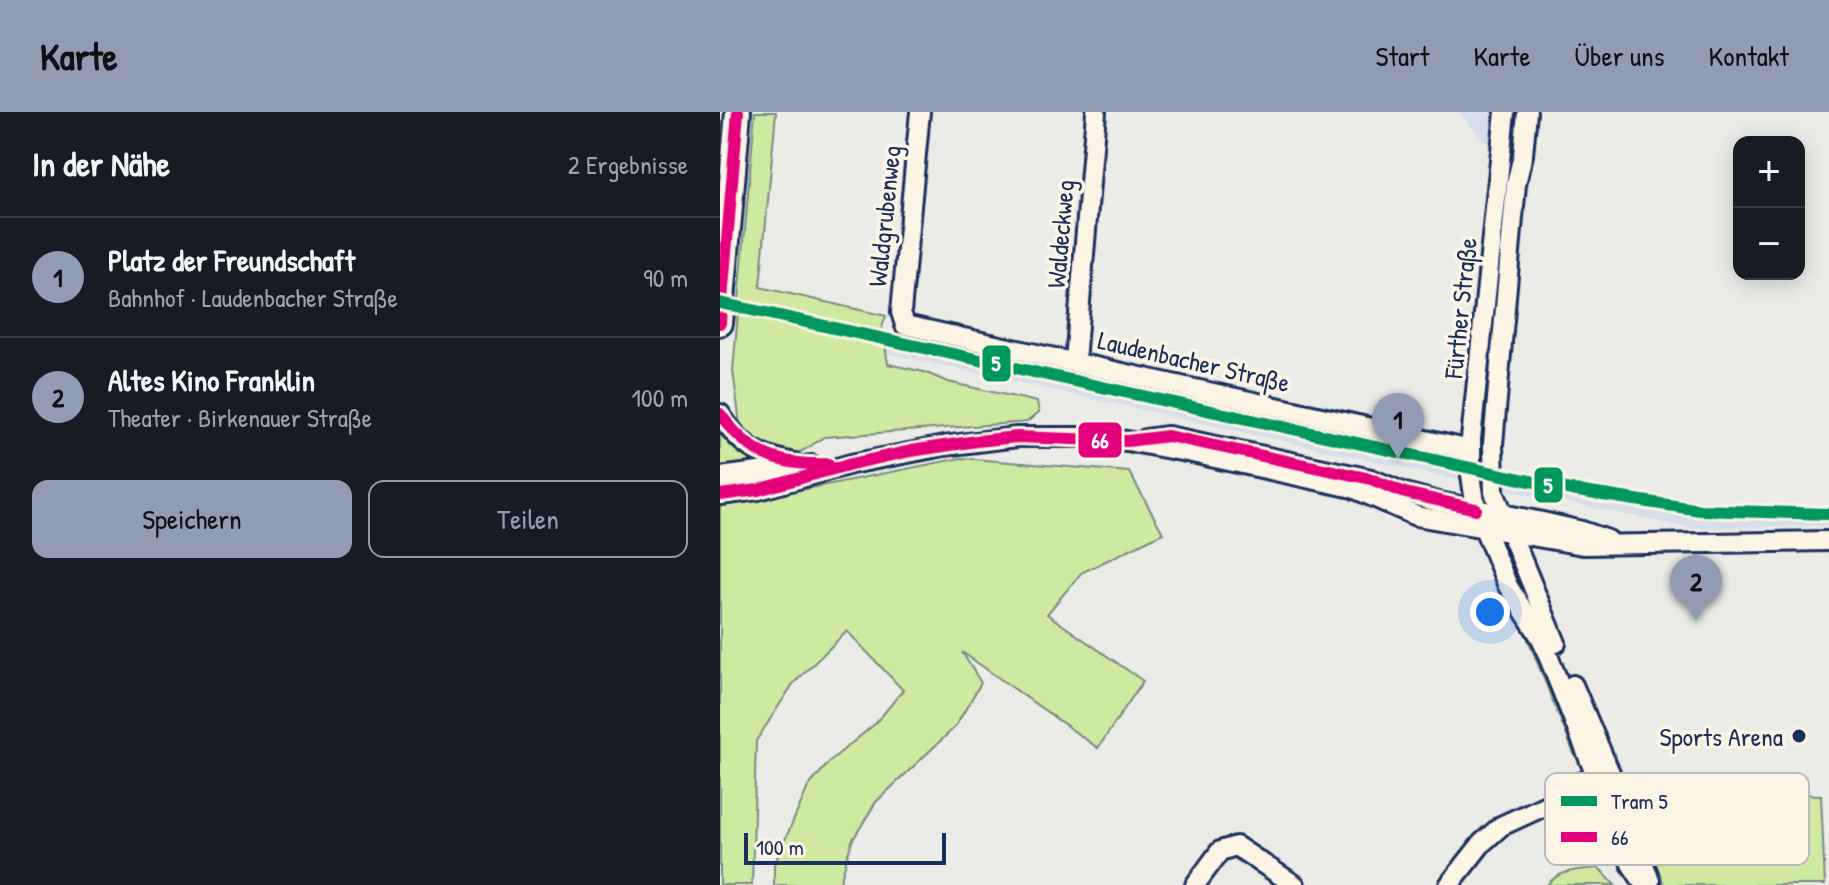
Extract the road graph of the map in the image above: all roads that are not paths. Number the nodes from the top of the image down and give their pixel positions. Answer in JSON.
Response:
{"nodes":[{"id":1,"x":920,"y":112,"type":"edge"},
{"id":2,"x":1096,"y":112,"type":"edge"},
{"id":3,"x":1505,"y":112,"type":"edge"},
{"id":4,"x":1527,"y":112,"type":"edge"},
{"id":5,"x":729,"y":127,"type":"edge"},
{"id":6,"x":720,"y":323,"type":"edge"},
{"id":7,"x":905,"y":325,"type":"joint"},
{"id":8,"x":1075,"y":361,"type":"junction"},
{"id":9,"x":720,"y":414,"type":"edge"},
{"id":10,"x":1127,"y":441,"type":"junction"},
{"id":11,"x":1471,"y":450,"type":"junction"},
{"id":12,"x":851,"y":464,"type":"junction"},
{"id":13,"x":805,"y":466,"type":"junction"},
{"id":14,"x":720,"y":477,"type":"edge"},
{"id":15,"x":720,"y":495,"type":"edge"},
{"id":16,"x":1476,"y":509,"type":"junction"},
{"id":17,"x":1501,"y":513,"type":"junction"},
{"id":18,"x":1484,"y":529,"type":"junction"},
{"id":19,"x":1509,"y":533,"type":"junction"},
{"id":20,"x":1829,"y":541,"type":"edge"},
{"id":21,"x":1614,"y":543,"type":"junction"},
{"id":22,"x":1600,"y":773,"type":"edge"},
{"id":23,"x":1600,"y":773,"type":"edge"},
{"id":24,"x":1545,"y":806,"type":"edge"},
{"id":25,"x":1632,"y":865,"type":"edge"},
{"id":26,"x":1642,"y":865,"type":"edge"},
{"id":27,"x":1195,"y":885,"type":"edge"},
{"id":28,"x":1295,"y":885,"type":"edge"},
{"id":29,"x":1449,"y":885,"type":"edge"},
{"id":30,"x":1645,"y":885,"type":"edge"},
{"id":31,"x":1651,"y":885,"type":"edge"}],
"edges":[{"from":1,"to":7,"type":"street","name":"Waldgrubenweg"},
{"from":2,"to":8,"type":"street","name":"Waldeckweg"},
{"from":3,"to":11,"type":"street","name":"Fürther Straße"},
{"from":4,"to":17,"type":"street","name":"Fürther Straße"},
{"from":5,"to":6,"type":"main road"},
{"from":7,"to":8,"type":"street","name":"Laudenbacher Straße"},
{"from":8,"to":11,"type":"street","name":"Laudenbacher Straße"},
{"from":9,"to":13,"type":"street"},
{"from":10,"to":12,"type":"street"},
{"from":10,"to":16,"type":"street"},
{"from":10,"to":18,"type":"street"},
{"from":11,"to":16,"type":"street","name":"Fürther Straße"},
{"from":12,"to":13,"type":"street"},
{"from":12,"to":15,"type":"street"},
{"from":13,"to":14,"type":"street"},
{"from":16,"to":17,"type":"street"},
{"from":16,"to":18,"type":"street","name":"Fürther Straße"},
{"from":17,"to":19,"type":"street","name":"Fürther Straße"},
{"from":17,"to":21,"type":"street"},
{"from":18,"to":19,"type":"street"},
{"from":18,"to":22,"type":"street","name":"Fürther Straße"},
{"from":19,"to":21,"type":"street"},
{"from":19,"to":23,"type":"street","name":"Fürther Straße"},
{"from":20,"to":21,"type":"street"},
{"from":24,"to":29,"type":"street"},
{"from":25,"to":30,"type":"street"},
{"from":26,"to":31,"type":"street"},
{"from":27,"to":28,"type":"street"}]}
